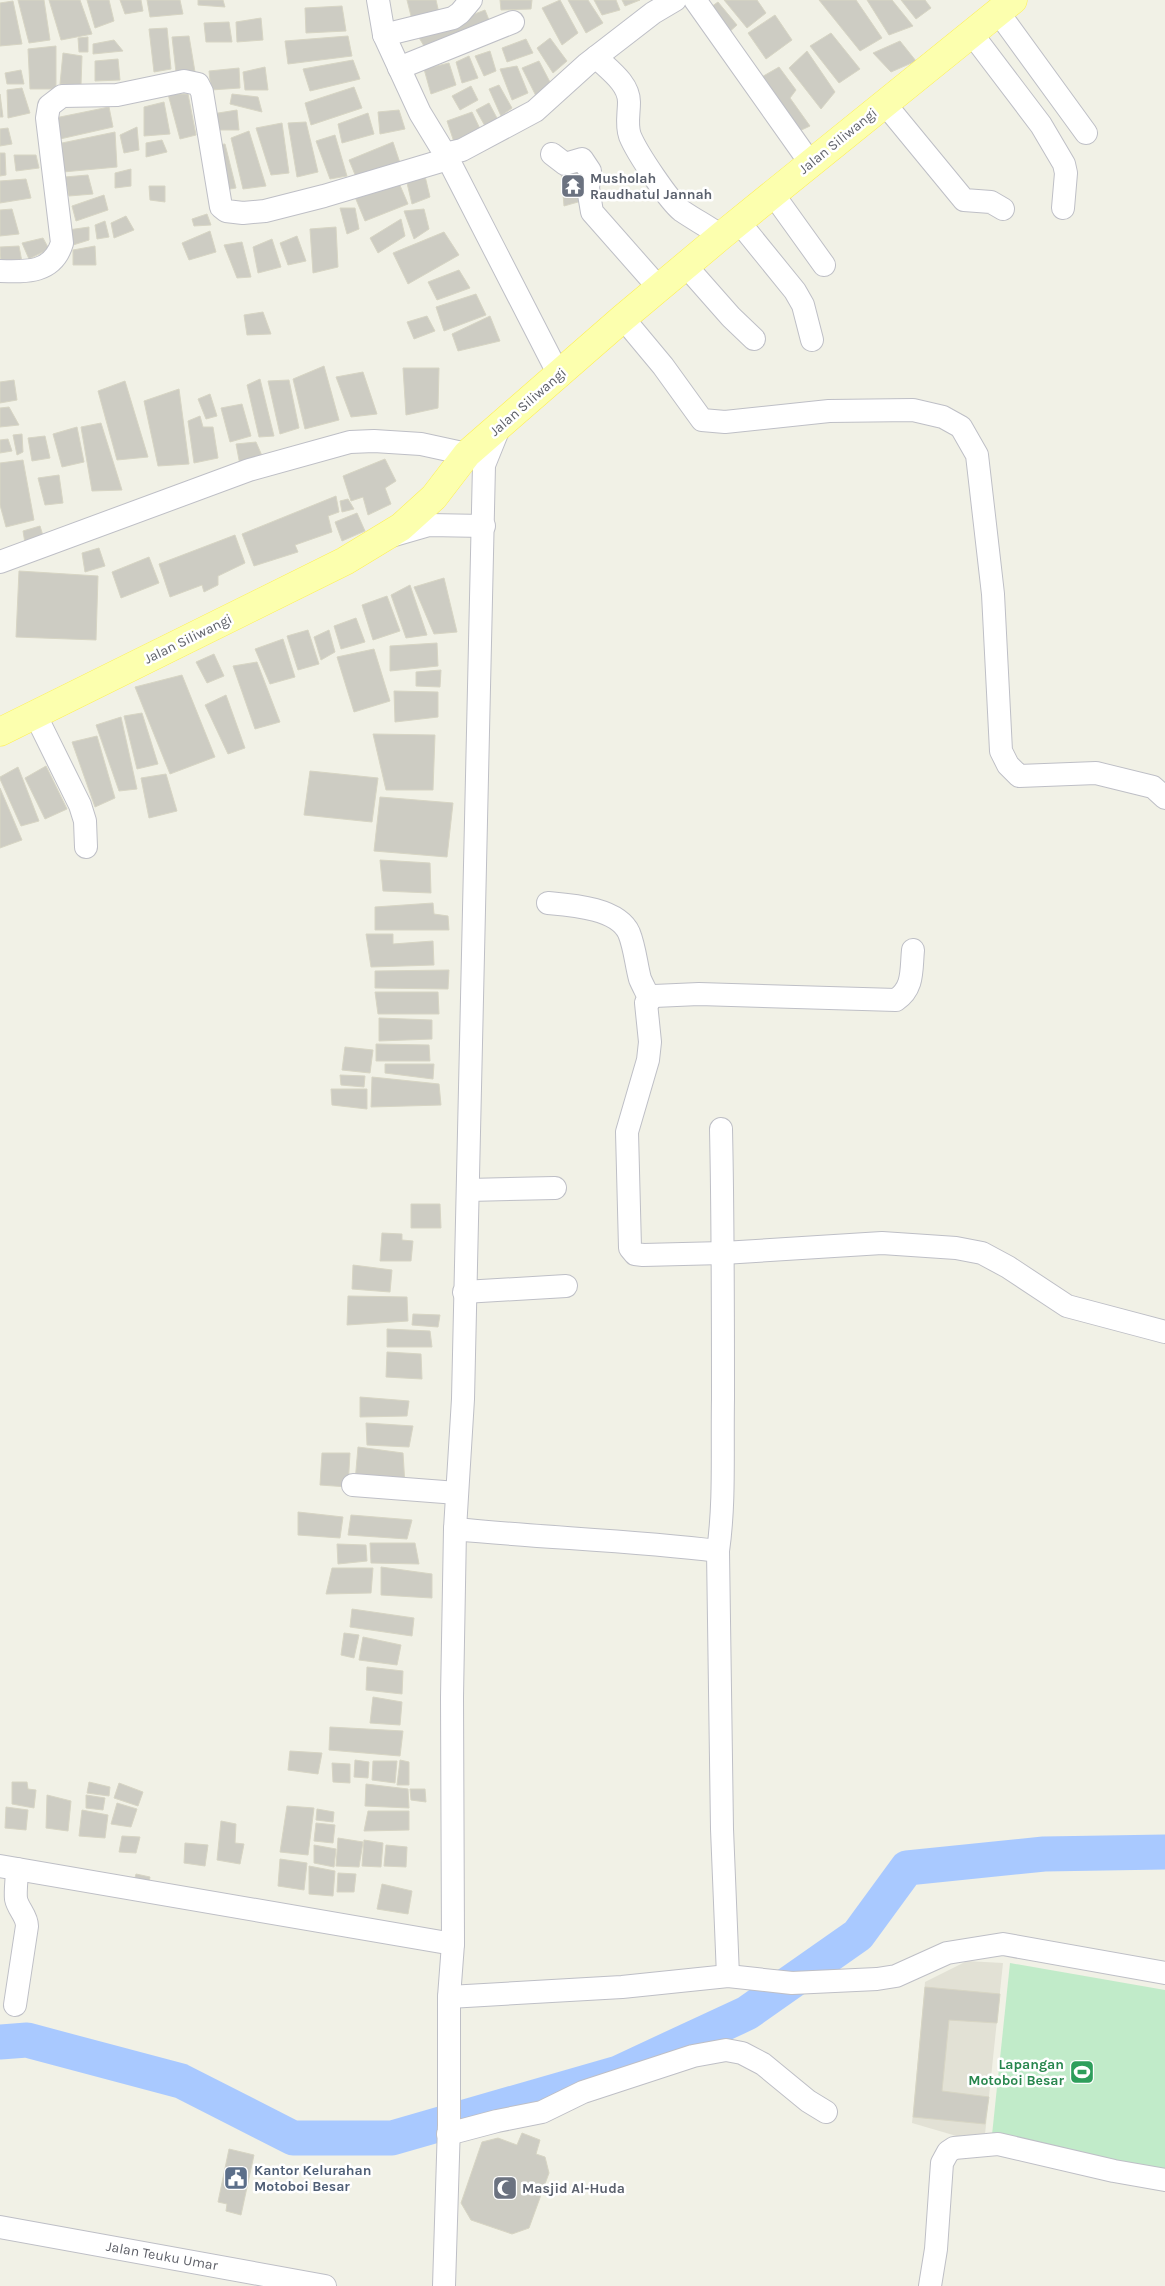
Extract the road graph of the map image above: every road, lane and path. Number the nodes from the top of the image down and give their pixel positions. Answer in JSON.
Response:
{"nodes":[{"id":1,"x":378,"y":0,"type":"edge"},
{"id":2,"x":470,"y":0,"type":"edge"},
{"id":3,"x":675,"y":0,"type":"edge"},
{"id":4,"x":695,"y":0,"type":"edge"},
{"id":5,"x":1006,"y":6,"type":"edge"},
{"id":6,"x":513,"y":22,"type":"dead end"},
{"id":7,"x":972,"y":34,"type":"junction"},
{"id":8,"x":384,"y":35,"type":"junction"},
{"id":9,"x":596,"y":57,"type":"junction"},
{"id":10,"x":399,"y":68,"type":"junction"},
{"id":11,"x":885,"y":104,"type":"junction"},
{"id":12,"x":1086,"y":133,"type":"dead end"},
{"id":13,"x":552,"y":154,"type":"dead end"},
{"id":14,"x":446,"y":157,"type":"junction"},
{"id":15,"x":811,"y":164,"type":"junction"},
{"id":16,"x":773,"y":194,"type":"junction"},
{"id":17,"x":1063,"y":208,"type":"dead end"},
{"id":18,"x":1003,"y":209,"type":"dead end"},
{"id":19,"x":730,"y":229,"type":"junction"},
{"id":20,"x":824,"y":265,"type":"dead end"},
{"id":21,"x":686,"y":266,"type":"junction"},
{"id":22,"x":0,"y":271,"type":"edge"},
{"id":23,"x":659,"y":288,"type":"junction"},
{"id":24,"x":623,"y":318,"type":"junction"},
{"id":25,"x":754,"y":339,"type":"dead end"},
{"id":26,"x":812,"y":340,"type":"dead end"},
{"id":27,"x":553,"y":380,"type":"junction"},
{"id":28,"x":499,"y":428,"type":"junction"},
{"id":29,"x":467,"y":454,"type":"junction"},
{"id":30,"x":484,"y":526,"type":"junction"},
{"id":31,"x":386,"y":538,"type":"junction"},
{"id":32,"x":1,"y":559,"type":"edge"},
{"id":33,"x":35,"y":714,"type":"junction"},
{"id":34,"x":0,"y":732,"type":"edge"},
{"id":35,"x":1165,"y":798,"type":"edge"},
{"id":36,"x":86,"y":847,"type":"dead end"},
{"id":37,"x":548,"y":903,"type":"dead end"},
{"id":38,"x":913,"y":950,"type":"dead end"},
{"id":39,"x":650,"y":1000,"type":"junction"},
{"id":40,"x":722,"y":1129,"type":"dead end"},
{"id":41,"x":556,"y":1188,"type":"dead end"},
{"id":42,"x":468,"y":1190,"type":"junction"},
{"id":43,"x":723,"y":1253,"type":"junction"},
{"id":44,"x":566,"y":1286,"type":"dead end"},
{"id":45,"x":464,"y":1292,"type":"junction"},
{"id":46,"x":1165,"y":1332,"type":"edge"},
{"id":47,"x":353,"y":1485,"type":"dead end"},
{"id":48,"x":457,"y":1493,"type":"junction"},
{"id":49,"x":455,"y":1529,"type":"junction"},
{"id":50,"x":718,"y":1551,"type":"junction"},
{"id":51,"x":8,"y":1868,"type":"edge"},
{"id":52,"x":453,"y":1944,"type":"junction"},
{"id":53,"x":1165,"y":1973,"type":"edge"},
{"id":54,"x":728,"y":1976,"type":"junction"},
{"id":55,"x":449,"y":1997,"type":"junction"},
{"id":56,"x":14,"y":2005,"type":"dead end"},
{"id":57,"x":826,"y":2112,"type":"dead end"},
{"id":58,"x":449,"y":2125,"type":"junction"},
{"id":59,"x":1165,"y":2180,"type":"edge"},
{"id":60,"x":0,"y":2227,"type":"edge"},
{"id":61,"x":324,"y":2286,"type":"edge"},
{"id":62,"x":444,"y":2286,"type":"edge"},
{"id":63,"x":930,"y":2286,"type":"edge"}],
"edges":[{"from":1,"to":8,"type":"street"},
{"from":2,"to":8,"type":"street"},
{"from":3,"to":9,"type":"street"},
{"from":4,"to":15,"type":"street"},
{"from":5,"to":7,"type":"main road","name":"Jalan Siliwangi"},
{"from":5,"to":12,"type":"street"},
{"from":6,"to":10,"type":"street"},
{"from":7,"to":11,"type":"main road","name":"Jalan Siliwangi"},
{"from":7,"to":17,"type":"street"},
{"from":8,"to":10,"type":"street"},
{"from":9,"to":14,"type":"street"},
{"from":9,"to":19,"type":"street"},
{"from":10,"to":14,"type":"street"},
{"from":11,"to":15,"type":"main road","name":"Jalan Siliwangi"},
{"from":11,"to":18,"type":"street"},
{"from":13,"to":23,"type":"street"},
{"from":14,"to":22,"type":"street"},
{"from":14,"to":27,"type":"street"},
{"from":15,"to":16,"type":"main road","name":"Jalan Siliwangi"},
{"from":16,"to":19,"type":"main road","name":"Jalan Siliwangi"},
{"from":16,"to":20,"type":"street"},
{"from":19,"to":21,"type":"main road","name":"Jalan Siliwangi"},
{"from":19,"to":26,"type":"street"},
{"from":21,"to":23,"type":"main road","name":"Jalan Siliwangi"},
{"from":21,"to":25,"type":"street"},
{"from":23,"to":24,"type":"main road","name":"Jalan Siliwangi"},
{"from":24,"to":27,"type":"main road","name":"Jalan Siliwangi"},
{"from":24,"to":35,"type":"street"},
{"from":27,"to":28,"type":"main road","name":"Jalan Siliwangi"},
{"from":28,"to":29,"type":"main road","name":"Jalan Siliwangi"},
{"from":28,"to":30,"type":"street"},
{"from":29,"to":31,"type":"main road","name":"Jalan Siliwangi"},
{"from":29,"to":32,"type":"street"},
{"from":30,"to":31,"type":"street"},
{"from":30,"to":42,"type":"street"},
{"from":31,"to":33,"type":"main road","name":"Jalan Siliwangi"},
{"from":33,"to":34,"type":"main road","name":"Jalan Siliwangi"},
{"from":33,"to":36,"type":"street"},
{"from":37,"to":39,"type":"street"},
{"from":38,"to":39,"type":"street"},
{"from":39,"to":43,"type":"street"},
{"from":40,"to":43,"type":"street"},
{"from":41,"to":42,"type":"street"},
{"from":42,"to":45,"type":"street"},
{"from":43,"to":46,"type":"street"},
{"from":43,"to":50,"type":"street"},
{"from":44,"to":45,"type":"street"},
{"from":45,"to":48,"type":"street"},
{"from":47,"to":48,"type":"street"},
{"from":48,"to":49,"type":"street"},
{"from":49,"to":50,"type":"street"},
{"from":49,"to":52,"type":"street"},
{"from":50,"to":54,"type":"street"},
{"from":51,"to":52,"type":"street"},
{"from":51,"to":56,"type":"street"},
{"from":52,"to":55,"type":"street"},
{"from":53,"to":54,"type":"street"},
{"from":54,"to":55,"type":"street"},
{"from":55,"to":58,"type":"street"},
{"from":57,"to":58,"type":"street"},
{"from":58,"to":62,"type":"street"},
{"from":59,"to":63,"type":"street"},
{"from":60,"to":61,"type":"street","name":"Jalan Teuku Umar"}]}
